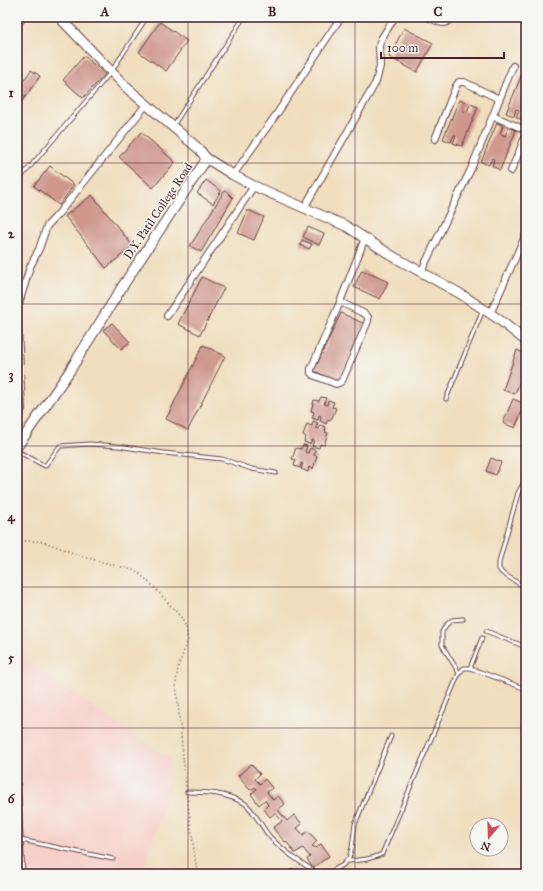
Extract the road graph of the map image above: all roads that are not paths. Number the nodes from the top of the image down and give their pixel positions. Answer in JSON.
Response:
{"nodes":[{"id":1,"x":25,"y":17,"type":"edge"},
{"id":2,"x":59,"y":17,"type":"edge"},
{"id":3,"x":147,"y":17,"type":"edge"},
{"id":4,"x":244,"y":17,"type":"edge"},
{"id":5,"x":341,"y":17,"type":"edge"},
{"id":6,"x":395,"y":17,"type":"edge"},
{"id":7,"x":428,"y":17,"type":"edge"},
{"id":8,"x":451,"y":17,"type":"edge"},
{"id":9,"x":17,"y":28,"type":"edge"},
{"id":10,"x":513,"y":66,"type":"dead end"},
{"id":11,"x":111,"y":72,"type":"junction"},
{"id":12,"x":499,"y":99,"type":"junction"},
{"id":13,"x":146,"y":105,"type":"junction"},
{"id":14,"x":493,"y":116,"type":"junction"},
{"id":15,"x":172,"y":127,"type":"junction"},
{"id":16,"x":526,"y":130,"type":"edge"},
{"id":17,"x":526,"y":135,"type":"edge"},
{"id":18,"x":435,"y":139,"type":"dead end"},
{"id":19,"x":206,"y":158,"type":"junction"},
{"id":20,"x":511,"y":171,"type":"dead end"},
{"id":21,"x":233,"y":175,"type":"junction"},
{"id":22,"x":17,"y":182,"type":"edge"},
{"id":23,"x":254,"y":186,"type":"junction"},
{"id":24,"x":304,"y":208,"type":"junction"},
{"id":25,"x":526,"y":234,"type":"edge"},
{"id":26,"x":365,"y":238,"type":"junction"},
{"id":27,"x":421,"y":272,"type":"junction"},
{"id":28,"x":340,"y":302,"type":"junction"},
{"id":29,"x":487,"y":311,"type":"junction"},
{"id":30,"x":167,"y":316,"type":"dead end"},
{"id":31,"x":526,"y":341,"type":"edge"},
{"id":32,"x":446,"y":399,"type":"dead end"},
{"id":33,"x":22,"y":409,"type":"dead end"},
{"id":34,"x":17,"y":447,"type":"edge"},
{"id":35,"x":17,"y":451,"type":"edge"},
{"id":36,"x":276,"y":474,"type":"dead end"},
{"id":37,"x":526,"y":479,"type":"edge"},
{"id":38,"x":526,"y":588,"type":"edge"},
{"id":39,"x":463,"y":619,"type":"dead end"},
{"id":40,"x":486,"y":631,"type":"dead end"},
{"id":41,"x":482,"y":638,"type":"dead end"},
{"id":42,"x":526,"y":647,"type":"edge"},
{"id":43,"x":470,"y":668,"type":"junction"},
{"id":44,"x":459,"y":673,"type":"junction"},
{"id":45,"x":526,"y":689,"type":"edge"},
{"id":46,"x":391,"y":736,"type":"dead end"},
{"id":47,"x":17,"y":764,"type":"edge"},
{"id":48,"x":187,"y":792,"type":"road end"},
{"id":49,"x":21,"y":840,"type":"junction"},
{"id":50,"x":113,"y":859,"type":"dead end"},
{"id":51,"x":346,"y":861,"type":"junction"},
{"id":52,"x":23,"y":874,"type":"edge"}],
"edges":[{"from":1,"to":9,"type":"lane"},
{"from":2,"to":11,"type":"street","name":"D.Y. Patil College Road"},
{"from":3,"to":11,"type":"lane"},
{"from":4,"to":15,"type":"lane"},
{"from":5,"to":21,"type":"street"},
{"from":6,"to":24,"type":"street"},
{"from":7,"to":8,"type":"street"},
{"from":10,"to":12,"type":"street"},
{"from":11,"to":13,"type":"street","name":"D.Y. Patil College Road"},
{"from":11,"to":22,"type":"lane"},
{"from":12,"to":14,"type":"street"},
{"from":12,"to":18,"type":"street"},
{"from":13,"to":15,"type":"street","name":"D.Y. Patil College Road"},
{"from":13,"to":33,"type":"street"},
{"from":14,"to":16,"type":"street"},
{"from":14,"to":27,"type":"street"},
{"from":15,"to":19,"type":"street","name":"D.Y. Patil College Road"},
{"from":17,"to":20,"type":"street"},
{"from":19,"to":21,"type":"street"},
{"from":19,"to":34,"type":"street","name":"D.Y. Patil College Road"},
{"from":21,"to":23,"type":"street"},
{"from":23,"to":24,"type":"street"},
{"from":23,"to":30,"type":"street"},
{"from":24,"to":26,"type":"street"},
{"from":25,"to":29,"type":"street"},
{"from":26,"to":27,"type":"street"},
{"from":26,"to":28,"type":"street"},
{"from":27,"to":29,"type":"street"},
{"from":28,"to":28,"type":"street"},
{"from":29,"to":31,"type":"street"},
{"from":29,"to":32,"type":"lane"},
{"from":35,"to":36,"type":"lane"},
{"from":37,"to":38,"type":"lane"},
{"from":39,"to":44,"type":"lane"},
{"from":40,"to":42,"type":"lane"},
{"from":41,"to":43,"type":"lane"},
{"from":43,"to":44,"type":"lane"},
{"from":43,"to":45,"type":"lane"},
{"from":44,"to":51,"type":"lane"},
{"from":46,"to":51,"type":"lane"},
{"from":47,"to":49,"type":"lane"},
{"from":48,"to":51,"type":"lane"},
{"from":49,"to":50,"type":"lane"},
{"from":49,"to":52,"type":"lane"}]}
